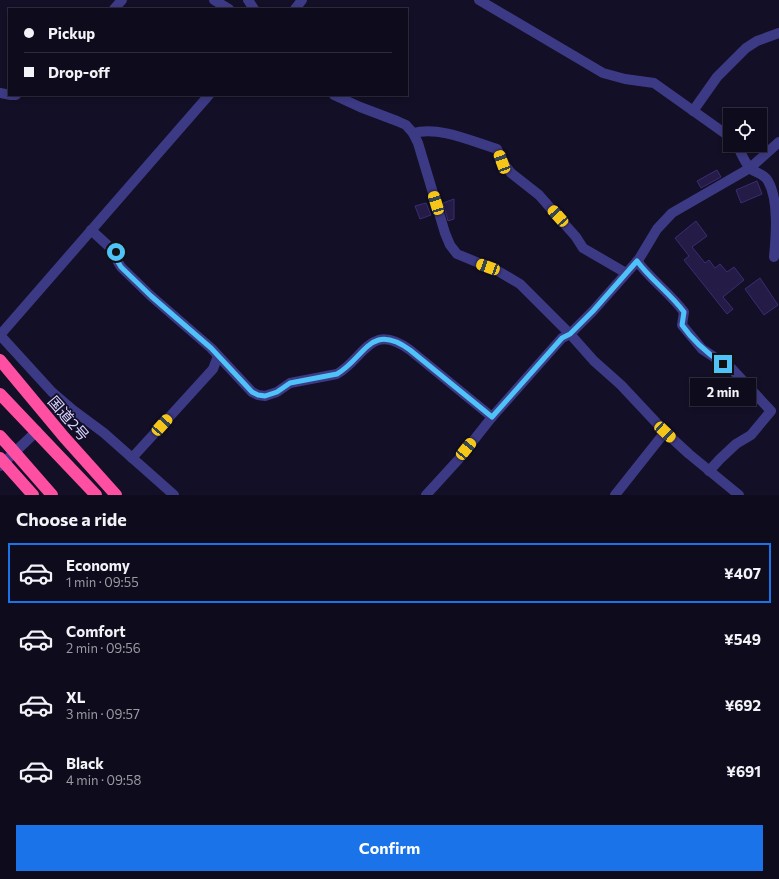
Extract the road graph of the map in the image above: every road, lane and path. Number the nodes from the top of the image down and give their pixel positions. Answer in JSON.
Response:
{"nodes":[{"id":1,"x":122,"y":0,"type":"edge"},
{"id":2,"x":214,"y":0,"type":"edge"},
{"id":3,"x":302,"y":0,"type":"edge"},
{"id":4,"x":479,"y":0,"type":"edge"},
{"id":5,"x":115,"y":8,"type":"edge"},
{"id":6,"x":227,"y":8,"type":"edge"},
{"id":7,"x":296,"y":8,"type":"edge"},
{"id":8,"x":779,"y":33,"type":"edge"},
{"id":9,"x":208,"y":96,"type":"edge"},
{"id":10,"x":336,"y":96,"type":"edge"},
{"id":11,"x":693,"y":112,"type":"junction"},
{"id":12,"x":723,"y":132,"type":"edge"},
{"id":13,"x":413,"y":133,"type":"junction"},
{"id":14,"x":779,"y":142,"type":"edge"},
{"id":15,"x":741,"y":152,"type":"edge"},
{"id":16,"x":750,"y":168,"type":"junction"},
{"id":17,"x":91,"y":230,"type":"junction"},
{"id":18,"x":774,"y":258,"type":"dead end"},
{"id":19,"x":637,"y":261,"type":"junction"},
{"id":20,"x":626,"y":273,"type":"junction"},
{"id":21,"x":570,"y":334,"type":"junction"},
{"id":22,"x":218,"y":356,"type":"junction"},
{"id":23,"x":0,"y":360,"type":"edge"},
{"id":24,"x":0,"y":394,"type":"edge"},
{"id":25,"x":492,"y":417,"type":"junction"},
{"id":26,"x":37,"y":431,"type":"junction"},
{"id":27,"x":665,"y":432,"type":"junction"},
{"id":28,"x":0,"y":436,"type":"edge"},
{"id":29,"x":0,"y":458,"type":"edge"},
{"id":30,"x":132,"y":458,"type":"junction"},
{"id":31,"x":0,"y":466,"type":"edge"},
{"id":32,"x":709,"y":471,"type":"junction"},
{"id":33,"x":33,"y":495,"type":"edge"},
{"id":34,"x":52,"y":495,"type":"edge"},
{"id":35,"x":96,"y":495,"type":"edge"},
{"id":36,"x":116,"y":495,"type":"edge"},
{"id":37,"x":174,"y":495,"type":"edge"},
{"id":38,"x":426,"y":495,"type":"edge"},
{"id":39,"x":615,"y":495,"type":"edge"},
{"id":40,"x":738,"y":495,"type":"edge"}],
"edges":[{"from":1,"to":5,"type":"street"},
{"from":2,"to":6,"type":"street"},
{"from":3,"to":7,"type":"street"},
{"from":4,"to":11,"type":"street"},
{"from":8,"to":11,"type":"street"},
{"from":9,"to":17,"type":"street"},
{"from":10,"to":13,"type":"street"},
{"from":11,"to":12,"type":"street"},
{"from":13,"to":20,"type":"street"},
{"from":13,"to":21,"type":"street"},
{"from":14,"to":16,"type":"street"},
{"from":15,"to":16,"type":"street"},
{"from":16,"to":18,"type":"street"},
{"from":16,"to":19,"type":"street"},
{"from":17,"to":22,"type":"street"},
{"from":17,"to":30,"type":"street"},
{"from":19,"to":20,"type":"street"},
{"from":19,"to":32,"type":"street"},
{"from":20,"to":21,"type":"street"},
{"from":21,"to":25,"type":"street"},
{"from":21,"to":27,"type":"street"},
{"from":22,"to":25,"type":"street"},
{"from":22,"to":30,"type":"street"},
{"from":23,"to":36,"type":"highway","name":"国道2号"},
{"from":24,"to":26,"type":"highway"},
{"from":25,"to":38,"type":"street"},
{"from":26,"to":31,"type":"street"},
{"from":26,"to":35,"type":"highway"},
{"from":27,"to":32,"type":"street"},
{"from":27,"to":39,"type":"street"},
{"from":28,"to":34,"type":"highway","bridge":true},
{"from":29,"to":33,"type":"highway","bridge":true},
{"from":30,"to":37,"type":"street"},
{"from":32,"to":40,"type":"street"}]}
